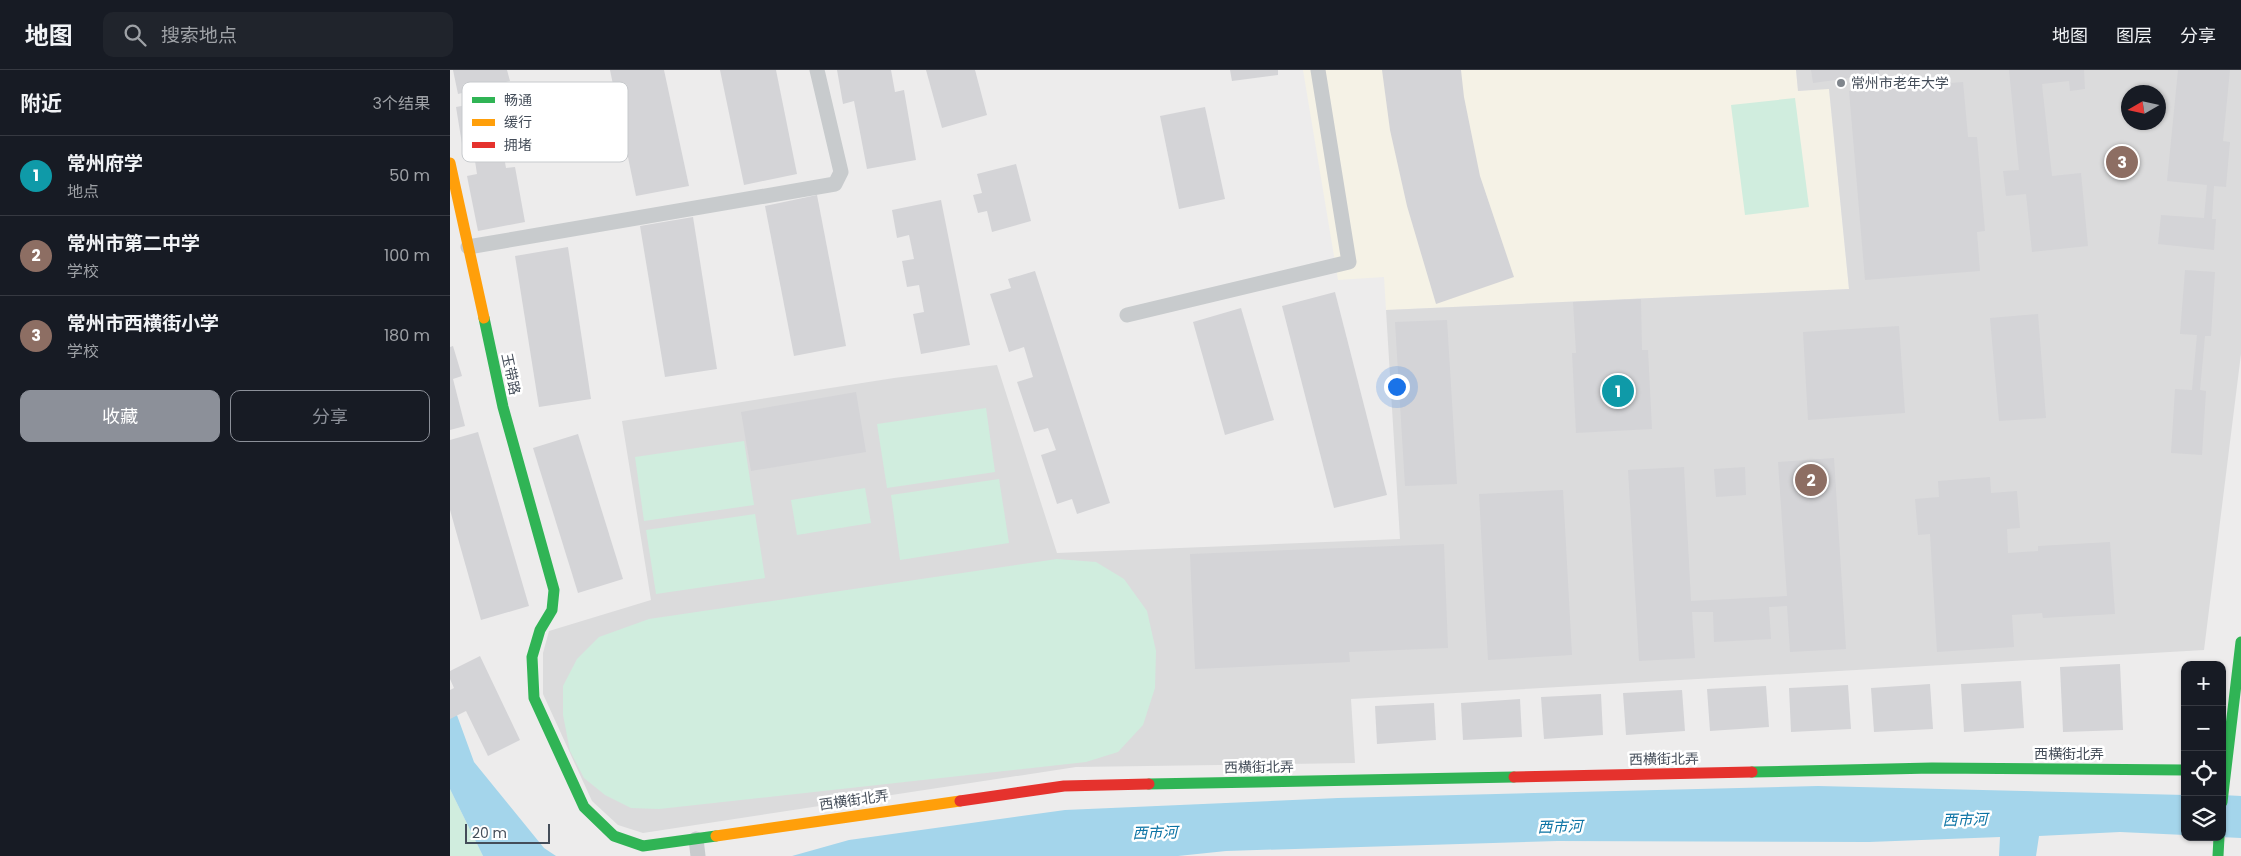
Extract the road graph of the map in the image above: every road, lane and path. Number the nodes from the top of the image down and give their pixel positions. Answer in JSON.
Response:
{"nodes":[{"id":1,"x":817,"y":70,"type":"edge"},
{"id":2,"x":1318,"y":70,"type":"edge"},
{"id":3,"x":450,"y":163,"type":"edge"},
{"id":4,"x":468,"y":246,"type":"junction"},
{"id":5,"x":1126,"y":315,"type":"dead end"},
{"id":6,"x":554,"y":590,"type":"joint"},
{"id":7,"x":2241,"y":642,"type":"edge"},
{"id":8,"x":2181,"y":770,"type":"edge"},
{"id":9,"x":2223,"y":796,"type":"edge"},
{"id":10,"x":696,"y":839,"type":"junction"},
{"id":11,"x":698,"y":856,"type":"edge"}],
"edges":[{"from":1,"to":4,"type":"lane"},
{"from":2,"to":5,"type":"lane"},
{"from":3,"to":4,"type":"street","name":"玉带路"},
{"from":4,"to":6,"type":"street","name":"玉带路"},
{"from":6,"to":10,"type":"street","name":"西横街北弄"},
{"from":7,"to":9,"type":"street"},
{"from":8,"to":10,"type":"street","name":"西横街北弄"},
{"from":10,"to":11,"type":"lane"}]}
